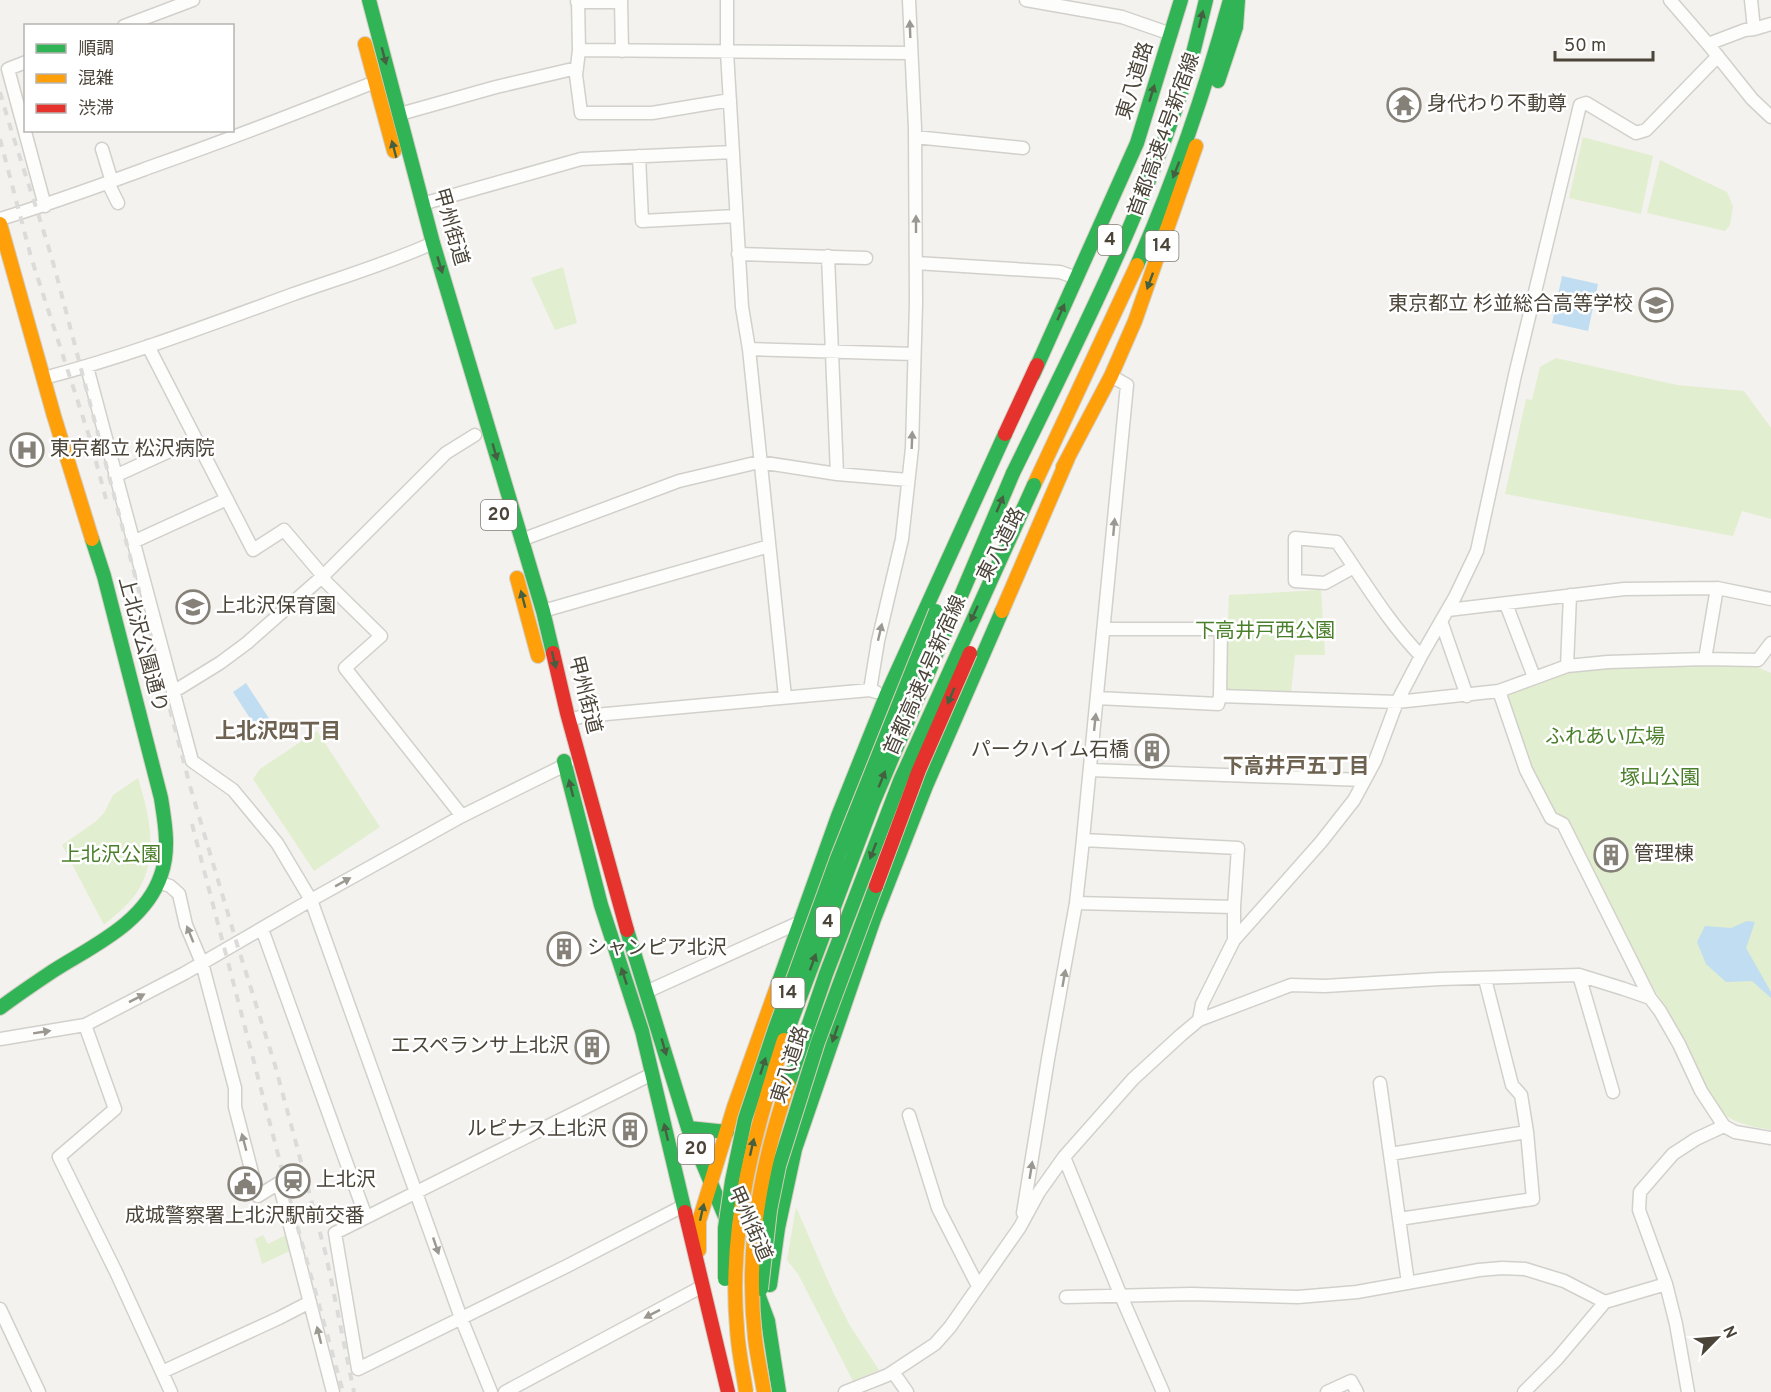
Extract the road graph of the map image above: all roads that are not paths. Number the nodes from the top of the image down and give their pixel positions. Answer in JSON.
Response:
{"nodes":[{"id":1,"x":193,"y":0,"type":"edge"},
{"id":2,"x":369,"y":0,"type":"edge"},
{"id":3,"x":727,"y":0,"type":"edge"},
{"id":4,"x":1026,"y":0,"type":"edge"},
{"id":5,"x":1179,"y":0,"type":"edge"},
{"id":6,"x":1191,"y":0,"type":"edge"},
{"id":7,"x":1206,"y":0,"type":"edge"},
{"id":8,"x":1218,"y":0,"type":"edge"},
{"id":9,"x":1230,"y":0,"type":"edge"},
{"id":10,"x":1240,"y":0,"type":"edge"},
{"id":11,"x":1670,"y":0,"type":"edge"},
{"id":12,"x":1751,"y":0,"type":"edge"},
{"id":13,"x":578,"y":1,"type":"edge"},
{"id":14,"x":621,"y":1,"type":"edge"},
{"id":15,"x":909,"y":1,"type":"edge"},
{"id":16,"x":129,"y":24,"type":"edge"},
{"id":17,"x":1771,"y":24,"type":"edge"},
{"id":18,"x":1754,"y":29,"type":"junction"},
{"id":19,"x":362,"y":31,"type":"dead end"},
{"id":20,"x":1171,"y":34,"type":"junction"},
{"id":21,"x":1708,"y":44,"type":"junction"},
{"id":22,"x":579,"y":50,"type":"junction"},
{"id":23,"x":622,"y":51,"type":"junction"},
{"id":24,"x":727,"y":52,"type":"junction"},
{"id":25,"x":911,"y":53,"type":"junction"},
{"id":26,"x":1718,"y":56,"type":"junction"},
{"id":27,"x":24,"y":63,"type":"edge"},
{"id":28,"x":577,"y":68,"type":"junction"},
{"id":29,"x":1191,"y":80,"type":"junction"},
{"id":30,"x":375,"y":82,"type":"junction"},
{"id":31,"x":730,"y":100,"type":"junction"},
{"id":32,"x":400,"y":114,"type":"junction"},
{"id":33,"x":1771,"y":117,"type":"edge"},
{"id":34,"x":24,"y":128,"type":"edge"},
{"id":35,"x":25,"y":132,"type":"edge"},
{"id":36,"x":915,"y":137,"type":"junction"},
{"id":37,"x":1023,"y":148,"type":"dead end"},
{"id":38,"x":102,"y":149,"type":"dead end"},
{"id":39,"x":733,"y":152,"type":"junction"},
{"id":40,"x":639,"y":156,"type":"junction"},
{"id":41,"x":398,"y":166,"type":"dead end"},
{"id":42,"x":110,"y":182,"type":"junction"},
{"id":43,"x":118,"y":203,"type":"dead end"},
{"id":44,"x":422,"y":204,"type":"junction"},
{"id":45,"x":45,"y":206,"type":"junction"},
{"id":46,"x":736,"y":216,"type":"junction"},
{"id":47,"x":0,"y":219,"type":"edge"},
{"id":48,"x":0,"y":224,"type":"edge"},
{"id":49,"x":424,"y":248,"type":"junction"},
{"id":50,"x":738,"y":254,"type":"junction"},
{"id":51,"x":828,"y":256,"type":"junction"},
{"id":52,"x":866,"y":258,"type":"dead end"},
{"id":53,"x":916,"y":263,"type":"junction"},
{"id":54,"x":1077,"y":278,"type":"junction"},
{"id":55,"x":148,"y":346,"type":"junction"},
{"id":56,"x":748,"y":349,"type":"junction"},
{"id":57,"x":832,"y":350,"type":"junction"},
{"id":58,"x":915,"y":354,"type":"junction"},
{"id":59,"x":1037,"y":365,"type":"junction"},
{"id":60,"x":87,"y":366,"type":"junction"},
{"id":61,"x":1111,"y":376,"type":"junction"},
{"id":62,"x":44,"y":378,"type":"junction"},
{"id":63,"x":475,"y":435,"type":"dead end"},
{"id":64,"x":196,"y":439,"type":"junction"},
{"id":65,"x":1068,"y":458,"type":"junction"},
{"id":66,"x":759,"y":462,"type":"junction"},
{"id":67,"x":1013,"y":473,"type":"junction"},
{"id":68,"x":837,"y":474,"type":"junction"},
{"id":69,"x":115,"y":476,"type":"junction"},
{"id":70,"x":908,"y":480,"type":"junction"},
{"id":71,"x":1034,"y":485,"type":"junction"},
{"id":72,"x":226,"y":499,"type":"junction"},
{"id":73,"x":521,"y":540,"type":"junction"},
{"id":74,"x":133,"y":543,"type":"junction"},
{"id":75,"x":769,"y":546,"type":"junction"},
{"id":76,"x":513,"y":561,"type":"dead end"},
{"id":77,"x":1354,"y":567,"type":"junction"},
{"id":78,"x":323,"y":576,"type":"junction"},
{"id":79,"x":1717,"y":588,"type":"junction"},
{"id":80,"x":1570,"y":595,"type":"junction"},
{"id":81,"x":1771,"y":599,"type":"edge"},
{"id":82,"x":1506,"y":604,"type":"junction"},
{"id":83,"x":1448,"y":610,"type":"junction"},
{"id":84,"x":543,"y":611,"type":"junction"},
{"id":85,"x":1441,"y":621,"type":"junction"},
{"id":86,"x":1104,"y":628,"type":"junction"},
{"id":87,"x":1771,"y":643,"type":"edge"},
{"id":88,"x":1421,"y":656,"type":"junction"},
{"id":89,"x":1705,"y":659,"type":"junction"},
{"id":90,"x":1567,"y":666,"type":"junction"},
{"id":91,"x":542,"y":672,"type":"dead end"},
{"id":92,"x":1534,"y":677,"type":"junction"},
{"id":93,"x":870,"y":690,"type":"junction"},
{"id":94,"x":1499,"y":691,"type":"junction"},
{"id":95,"x":172,"y":692,"type":"junction"},
{"id":96,"x":886,"y":696,"type":"junction"},
{"id":97,"x":1220,"y":696,"type":"junction"},
{"id":98,"x":1467,"y":696,"type":"junction"},
{"id":99,"x":785,"y":697,"type":"junction"},
{"id":100,"x":1097,"y":698,"type":"junction"},
{"id":101,"x":1397,"y":702,"type":"junction"},
{"id":102,"x":569,"y":720,"type":"junction"},
{"id":103,"x":560,"y":744,"type":"dead end"},
{"id":104,"x":580,"y":759,"type":"junction"},
{"id":105,"x":566,"y":765,"type":"junction"},
{"id":106,"x":1090,"y":770,"type":"junction"},
{"id":107,"x":1364,"y":780,"type":"junction"},
{"id":108,"x":462,"y":816,"type":"junction"},
{"id":109,"x":1083,"y":840,"type":"junction"},
{"id":110,"x":158,"y":882,"type":"junction"},
{"id":111,"x":811,"y":895,"type":"junction"},
{"id":112,"x":311,"y":900,"type":"junction"},
{"id":113,"x":1076,"y":903,"type":"junction"},
{"id":114,"x":1234,"y":907,"type":"junction"},
{"id":115,"x":874,"y":919,"type":"junction"},
{"id":116,"x":798,"y":923,"type":"junction"},
{"id":117,"x":262,"y":929,"type":"junction"},
{"id":118,"x":1234,"y":940,"type":"junction"},
{"id":119,"x":202,"y":963,"type":"junction"},
{"id":120,"x":1579,"y":975,"type":"junction"},
{"id":121,"x":1485,"y":979,"type":"junction"},
{"id":122,"x":646,"y":992,"type":"junction"},
{"id":123,"x":1650,"y":998,"type":"junction"},
{"id":124,"x":0,"y":1008,"type":"edge"},
{"id":125,"x":1199,"y":1020,"type":"junction"},
{"id":126,"x":85,"y":1025,"type":"junction"},
{"id":127,"x":0,"y":1039,"type":"edge"},
{"id":128,"x":652,"y":1074,"type":"junction"},
{"id":129,"x":1380,"y":1083,"type":"dead end"},
{"id":130,"x":1613,"y":1092,"type":"dead end"},
{"id":131,"x":909,"y":1115,"type":"dead end"},
{"id":132,"x":1724,"y":1126,"type":"junction"},
{"id":133,"x":688,"y":1128,"type":"junction"},
{"id":134,"x":727,"y":1132,"type":"junction"},
{"id":135,"x":1527,"y":1132,"type":"junction"},
{"id":136,"x":1771,"y":1138,"type":"edge"},
{"id":137,"x":1390,"y":1154,"type":"junction"},
{"id":138,"x":1064,"y":1157,"type":"junction"},
{"id":139,"x":710,"y":1185,"type":"junction"},
{"id":140,"x":417,"y":1191,"type":"junction"},
{"id":141,"x":683,"y":1206,"type":"junction"},
{"id":142,"x":366,"y":1217,"type":"junction"},
{"id":143,"x":1399,"y":1219,"type":"junction"},
{"id":144,"x":1020,"y":1227,"type":"junction"},
{"id":145,"x":700,"y":1270,"type":"junction"},
{"id":146,"x":1408,"y":1283,"type":"junction"},
{"id":147,"x":1666,"y":1284,"type":"junction"},
{"id":148,"x":703,"y":1286,"type":"junction"},
{"id":149,"x":978,"y":1286,"type":"junction"},
{"id":150,"x":1121,"y":1296,"type":"junction"},
{"id":151,"x":1065,"y":1297,"type":"dead end"},
{"id":152,"x":310,"y":1302,"type":"junction"},
{"id":153,"x":1605,"y":1302,"type":"junction"},
{"id":154,"x":0,"y":1309,"type":"edge"},
{"id":155,"x":461,"y":1318,"type":"junction"},
{"id":156,"x":768,"y":1320,"type":"junction"},
{"id":157,"x":162,"y":1372,"type":"junction"},
{"id":158,"x":893,"y":1372,"type":"junction"},
{"id":159,"x":853,"y":1391,"type":"edge"},
{"id":160,"x":39,"y":1392,"type":"edge"},
{"id":161,"x":171,"y":1392,"type":"edge"},
{"id":162,"x":333,"y":1392,"type":"edge"},
{"id":163,"x":491,"y":1392,"type":"edge"},
{"id":164,"x":505,"y":1392,"type":"edge"},
{"id":165,"x":728,"y":1392,"type":"edge"},
{"id":166,"x":737,"y":1392,"type":"edge"},
{"id":167,"x":746,"y":1392,"type":"edge"},
{"id":168,"x":764,"y":1392,"type":"edge"},
{"id":169,"x":773,"y":1392,"type":"edge"},
{"id":170,"x":779,"y":1392,"type":"edge"},
{"id":171,"x":907,"y":1392,"type":"edge"},
{"id":172,"x":1163,"y":1392,"type":"edge"},
{"id":173,"x":1327,"y":1392,"type":"edge"},
{"id":174,"x":1357,"y":1392,"type":"edge"},
{"id":175,"x":1524,"y":1392,"type":"edge"},
{"id":176,"x":1688,"y":1392,"type":"edge"}],
"edges":[{"from":1,"to":16,"type":"street"},
{"from":2,"to":32,"type":"main road","name":"甲州街道","number":"20","one_way":true},
{"from":3,"to":24,"type":"street"},
{"from":4,"to":20,"type":"street"},
{"from":5,"to":20,"type":"main road","name":"東八道路"},
{"from":6,"to":67,"type":"main road","name":"首都高速4号新宿線","number":"4"},
{"from":29,"to":7,"type":"main road","one_way":true},
{"from":8,"to":29,"type":"main road"},
{"from":9,"to":71,"type":"main road","name":"首都高速4号新宿線","number":"4","one_way":true},
{"from":10,"to":61,"type":"main road","name":"東八道路","number":"14","one_way":true},
{"from":11,"to":21,"type":"street"},
{"from":12,"to":18,"type":"street"},
{"from":13,"to":14,"type":"street"},
{"from":13,"to":22,"type":"street"},
{"from":14,"to":23,"type":"street"},
{"from":25,"to":15,"type":"street","one_way":true},
{"from":17,"to":18,"type":"street"},
{"from":18,"to":21,"type":"street"},
{"from":19,"to":30,"type":"main road"},
{"from":54,"to":20,"type":"main road","name":"東八道路","number":"14","one_way":true},
{"from":21,"to":26,"type":"street"},
{"from":22,"to":23,"type":"street"},
{"from":22,"to":28,"type":"street"},
{"from":23,"to":24,"type":"street"},
{"from":24,"to":25,"type":"street"},
{"from":24,"to":31,"type":"street"},
{"from":25,"to":36,"type":"street"},
{"from":26,"to":33,"type":"street"},
{"from":26,"to":83,"type":"street"},
{"from":27,"to":34,"type":"street"},
{"from":28,"to":31,"type":"street"},
{"from":28,"to":32,"type":"street"},
{"from":29,"to":67,"type":"main road"},
{"from":29,"to":71,"type":"main road"},
{"from":41,"to":30,"type":"main road","one_way":true},
{"from":30,"to":42,"type":"street"},
{"from":31,"to":39,"type":"street"},
{"from":32,"to":44,"type":"main road","name":"甲州街道","number":"20"},
{"from":35,"to":45,"type":"street"},
{"from":36,"to":37,"type":"street"},
{"from":53,"to":36,"type":"street","one_way":true},
{"from":38,"to":42,"type":"street"},
{"from":39,"to":40,"type":"street"},
{"from":39,"to":46,"type":"street"},
{"from":40,"to":44,"type":"street"},
{"from":40,"to":46,"type":"street"},
{"from":42,"to":43,"type":"street"},
{"from":42,"to":45,"type":"street"},
{"from":44,"to":49,"type":"main road","name":"甲州街道","number":"20"},
{"from":45,"to":47,"type":"street"},
{"from":46,"to":50,"type":"street"},
{"from":48,"to":62,"type":"main road","name":"上北沢公園通り"},
{"from":49,"to":55,"type":"street"},
{"from":49,"to":73,"type":"main road","name":"甲州街道","number":"20","one_way":true},
{"from":50,"to":51,"type":"street"},
{"from":50,"to":56,"type":"street"},
{"from":51,"to":52,"type":"street"},
{"from":51,"to":57,"type":"street"},
{"from":53,"to":54,"type":"street"},
{"from":53,"to":58,"type":"street"},
{"from":59,"to":54,"type":"main road","name":"東八道路","number":"14","one_way":true},
{"from":55,"to":60,"type":"street"},
{"from":55,"to":64,"type":"street"},
{"from":56,"to":57,"type":"street"},
{"from":56,"to":66,"type":"street"},
{"from":57,"to":58,"type":"street"},
{"from":57,"to":68,"type":"street"},
{"from":70,"to":58,"type":"street","one_way":true},
{"from":59,"to":96,"type":"main road","number":"14"},
{"from":166,"to":59,"type":"main road","name":"東八道路","number":"14","one_way":true,"bridge":true},
{"from":60,"to":62,"type":"street"},
{"from":60,"to":69,"type":"street"},
{"from":61,"to":65,"type":"main road","name":"東八道路","number":"14"},
{"from":86,"to":61,"type":"street","one_way":true},
{"from":62,"to":110,"type":"main road","name":"上北沢公園通り"},
{"from":63,"to":78,"type":"street"},
{"from":64,"to":69,"type":"street"},
{"from":64,"to":72,"type":"street"},
{"from":65,"to":115,"type":"main road","number":"14"},
{"from":65,"to":169,"type":"main road","name":"東八道路","number":"14","one_way":true,"bridge":true},
{"from":66,"to":68,"type":"street"},
{"from":66,"to":73,"type":"street"},
{"from":66,"to":75,"type":"street"},
{"from":167,"to":67,"type":"main road","name":"首都高速4号新宿線","number":"4","one_way":true,"bridge":true},
{"from":68,"to":70,"type":"street"},
{"from":69,"to":74,"type":"street"},
{"from":93,"to":70,"type":"street","one_way":true},
{"from":71,"to":168,"type":"main road","name":"首都高速4号新宿線","number":"4","one_way":true,"bridge":true},
{"from":72,"to":74,"type":"street"},
{"from":72,"to":78,"type":"street"},
{"from":73,"to":84,"type":"main road","name":"甲州街道","number":"20"},
{"from":74,"to":95,"type":"street"},
{"from":75,"to":84,"type":"street"},
{"from":75,"to":99,"type":"street"},
{"from":91,"to":76,"type":"main road","name":"甲州街道","one_way":true},
{"from":77,"to":77,"type":"street"},
{"from":77,"to":88,"type":"street"},
{"from":78,"to":95,"type":"street"},
{"from":78,"to":108,"type":"street"},
{"from":79,"to":80,"type":"street"},
{"from":79,"to":81,"type":"street"},
{"from":79,"to":89,"type":"street"},
{"from":80,"to":82,"type":"street"},
{"from":80,"to":90,"type":"street"},
{"from":82,"to":83,"type":"street"},
{"from":82,"to":92,"type":"street"},
{"from":83,"to":85,"type":"street"},
{"from":84,"to":102,"type":"main road","name":"甲州街道","number":"20","one_way":true},
{"from":85,"to":88,"type":"street"},
{"from":85,"to":98,"type":"street"},
{"from":86,"to":97,"type":"street"},
{"from":86,"to":100,"type":"street"},
{"from":87,"to":89,"type":"street"},
{"from":88,"to":101,"type":"street"},
{"from":89,"to":90,"type":"street"},
{"from":90,"to":92,"type":"street"},
{"from":92,"to":94,"type":"street"},
{"from":93,"to":96,"type":"street"},
{"from":93,"to":99,"type":"street"},
{"from":94,"to":98,"type":"street"},
{"from":94,"to":123,"type":"street"},
{"from":95,"to":112,"type":"street"},
{"from":96,"to":111,"type":"main road","number":"14"},
{"from":97,"to":100,"type":"street"},
{"from":97,"to":101,"type":"street"},
{"from":98,"to":101,"type":"street"},
{"from":99,"to":102,"type":"street"},
{"from":106,"to":100,"type":"street","one_way":true},
{"from":101,"to":107,"type":"street"},
{"from":102,"to":104,"type":"main road","name":"甲州街道","number":"20"},
{"from":103,"to":105,"type":"main road","name":"甲州街道","number":"20"},
{"from":104,"to":105,"type":"street"},
{"from":104,"to":122,"type":"main road","name":"甲州街道","number":"20"},
{"from":105,"to":108,"type":"street"},
{"from":128,"to":105,"type":"main road","name":"甲州街道","number":"20","one_way":true},
{"from":106,"to":107,"type":"street"},
{"from":106,"to":109,"type":"street"},
{"from":107,"to":118,"type":"street"},
{"from":112,"to":108,"type":"street","one_way":true},
{"from":109,"to":113,"type":"street"},
{"from":109,"to":114,"type":"street"},
{"from":119,"to":110,"type":"street","one_way":true},
{"from":110,"to":124,"type":"main road","name":"上北沢公園通り"},
{"from":111,"to":115,"type":"main road"},
{"from":111,"to":116,"type":"main road","number":"14"},
{"from":112,"to":117,"type":"street"},
{"from":112,"to":140,"type":"street"},
{"from":113,"to":114,"type":"street"},
{"from":144,"to":113,"type":"street","one_way":true},
{"from":114,"to":118,"type":"street"},
{"from":115,"to":156,"type":"main road","number":"14","one_way":true},
{"from":116,"to":122,"type":"street"},
{"from":116,"to":134,"type":"main road","number":"14"},
{"from":117,"to":119,"type":"street"},
{"from":117,"to":142,"type":"street"},
{"from":118,"to":125,"type":"street"},
{"from":126,"to":119,"type":"street","one_way":true},
{"from":152,"to":119,"type":"street","one_way":true},
{"from":120,"to":121,"type":"street"},
{"from":120,"to":123,"type":"street"},
{"from":120,"to":130,"type":"street"},
{"from":121,"to":125,"type":"street"},
{"from":121,"to":135,"type":"street"},
{"from":122,"to":133,"type":"main road","name":"甲州街道","number":"20","one_way":true},
{"from":123,"to":132,"type":"street"},
{"from":125,"to":138,"type":"street"},
{"from":127,"to":126,"type":"street","one_way":true},
{"from":126,"to":157,"type":"street"},
{"from":128,"to":140,"type":"street"},
{"from":141,"to":128,"type":"main road","name":"甲州街道","number":"20","one_way":true},
{"from":129,"to":137,"type":"street"},
{"from":131,"to":149,"type":"street"},
{"from":132,"to":136,"type":"street"},
{"from":132,"to":147,"type":"street"},
{"from":133,"to":134,"type":"main road"},
{"from":133,"to":139,"type":"main road","name":"甲州街道","number":"20"},
{"from":134,"to":139,"type":"main road","number":"14"},
{"from":135,"to":137,"type":"street"},
{"from":135,"to":143,"type":"street"},
{"from":137,"to":143,"type":"street"},
{"from":138,"to":144,"type":"street"},
{"from":138,"to":150,"type":"street"},
{"from":145,"to":139,"type":"main road","number":"14","one_way":true},
{"from":139,"to":156,"type":"main road","name":"甲州街道","number":"20"},
{"from":140,"to":142,"type":"street"},
{"from":140,"to":155,"type":"street","one_way":true},
{"from":141,"to":145,"type":"main road","name":"甲州街道","number":"20"},
{"from":141,"to":155,"type":"street"},
{"from":142,"to":155,"type":"street"},
{"from":143,"to":146,"type":"street"},
{"from":144,"to":149,"type":"street"},
{"from":145,"to":148,"type":"main road","name":"甲州街道","number":"20"},
{"from":146,"to":150,"type":"street"},
{"from":146,"to":153,"type":"street"},
{"from":147,"to":153,"type":"street"},
{"from":147,"to":176,"type":"street"},
{"from":148,"to":164,"type":"street","one_way":true},
{"from":148,"to":165,"type":"main road","name":"甲州街道","number":"20"},
{"from":149,"to":158,"type":"street"},
{"from":150,"to":151,"type":"street"},
{"from":150,"to":172,"type":"street"},
{"from":152,"to":157,"type":"street"},
{"from":162,"to":152,"type":"street","one_way":true},
{"from":153,"to":175,"type":"street"},
{"from":154,"to":160,"type":"street"},
{"from":155,"to":163,"type":"street"},
{"from":156,"to":170,"type":"main road","name":"甲州街道","number":"20"},
{"from":157,"to":161,"type":"street"},
{"from":158,"to":159,"type":"street"},
{"from":158,"to":171,"type":"street"},
{"from":173,"to":174,"type":"street"}]}
